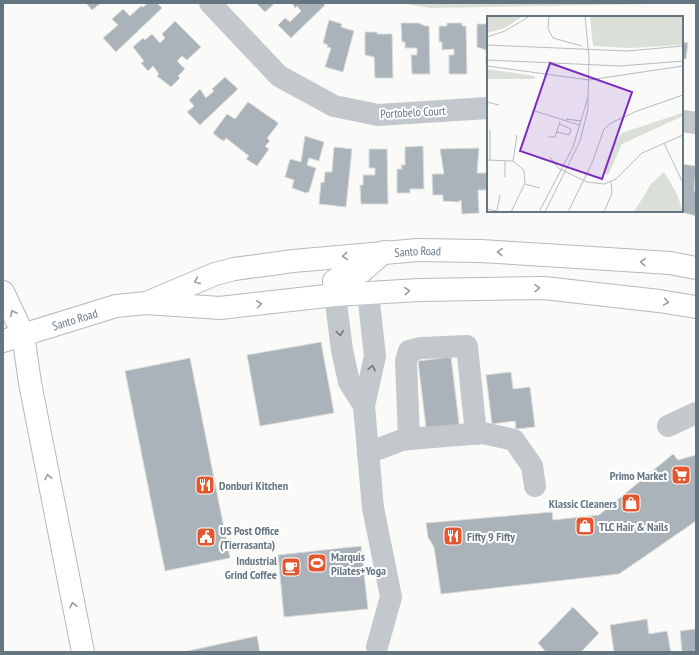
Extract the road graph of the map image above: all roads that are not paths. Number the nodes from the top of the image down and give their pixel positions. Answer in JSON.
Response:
{"nodes":[{"id":1,"x":210,"y":3,"type":"edge"},
{"id":2,"x":487,"y":108,"type":"edge"},
{"id":3,"x":683,"y":121,"type":"edge"},
{"id":4,"x":696,"y":123,"type":"edge"},
{"id":5,"x":384,"y":252,"type":"junction"},
{"id":6,"x":696,"y":268,"type":"edge"},
{"id":7,"x":3,"y":292,"type":"edge"},
{"id":8,"x":368,"y":294,"type":"junction"},
{"id":9,"x":335,"y":295,"type":"junction"},
{"id":10,"x":146,"y":303,"type":"junction"},
{"id":11,"x":696,"y":307,"type":"edge"},
{"id":12,"x":13,"y":337,"type":"edge"},
{"id":13,"x":364,"y":406,"type":"junction"},
{"id":14,"x":696,"y":413,"type":"edge"},
{"id":15,"x":668,"y":426,"type":"dead end"},
{"id":16,"x":476,"y":434,"type":"junction"},
{"id":17,"x":409,"y":439,"type":"junction"},
{"id":18,"x":368,"y":452,"type":"junction"},
{"id":19,"x":535,"y":486,"type":"dead end"},
{"id":20,"x":377,"y":647,"type":"dead end"},
{"id":21,"x":83,"y":652,"type":"edge"}],
"edges":[{"from":1,"to":2,"type":"street","name":"Portobelo Court"},
{"from":3,"to":4,"type":"street"},
{"from":6,"to":5,"type":"main road","name":"Santo Road","one_way":true},
{"from":5,"to":9,"type":"main road"},
{"from":5,"to":10,"type":"main road","name":"Santo Road","one_way":true},
{"from":12,"to":7,"type":"main road","one_way":true},
{"from":8,"to":9,"type":"main road","name":"Santo Road"},
{"from":8,"to":11,"type":"main road","name":"Santo Road","one_way":true},
{"from":13,"to":8,"type":"street","one_way":true},
{"from":10,"to":9,"type":"main road","name":"Santo Road","one_way":true},
{"from":9,"to":13,"type":"street","one_way":true},
{"from":10,"to":12,"type":"main road","name":"Santo Road"},
{"from":21,"to":12,"type":"main road","one_way":true},
{"from":13,"to":18,"type":"street"},
{"from":14,"to":15,"type":"street"},
{"from":16,"to":17,"type":"street"},
{"from":16,"to":17,"type":"street"},
{"from":16,"to":19,"type":"street"},
{"from":17,"to":18,"type":"street"},
{"from":18,"to":20,"type":"street"}]}
